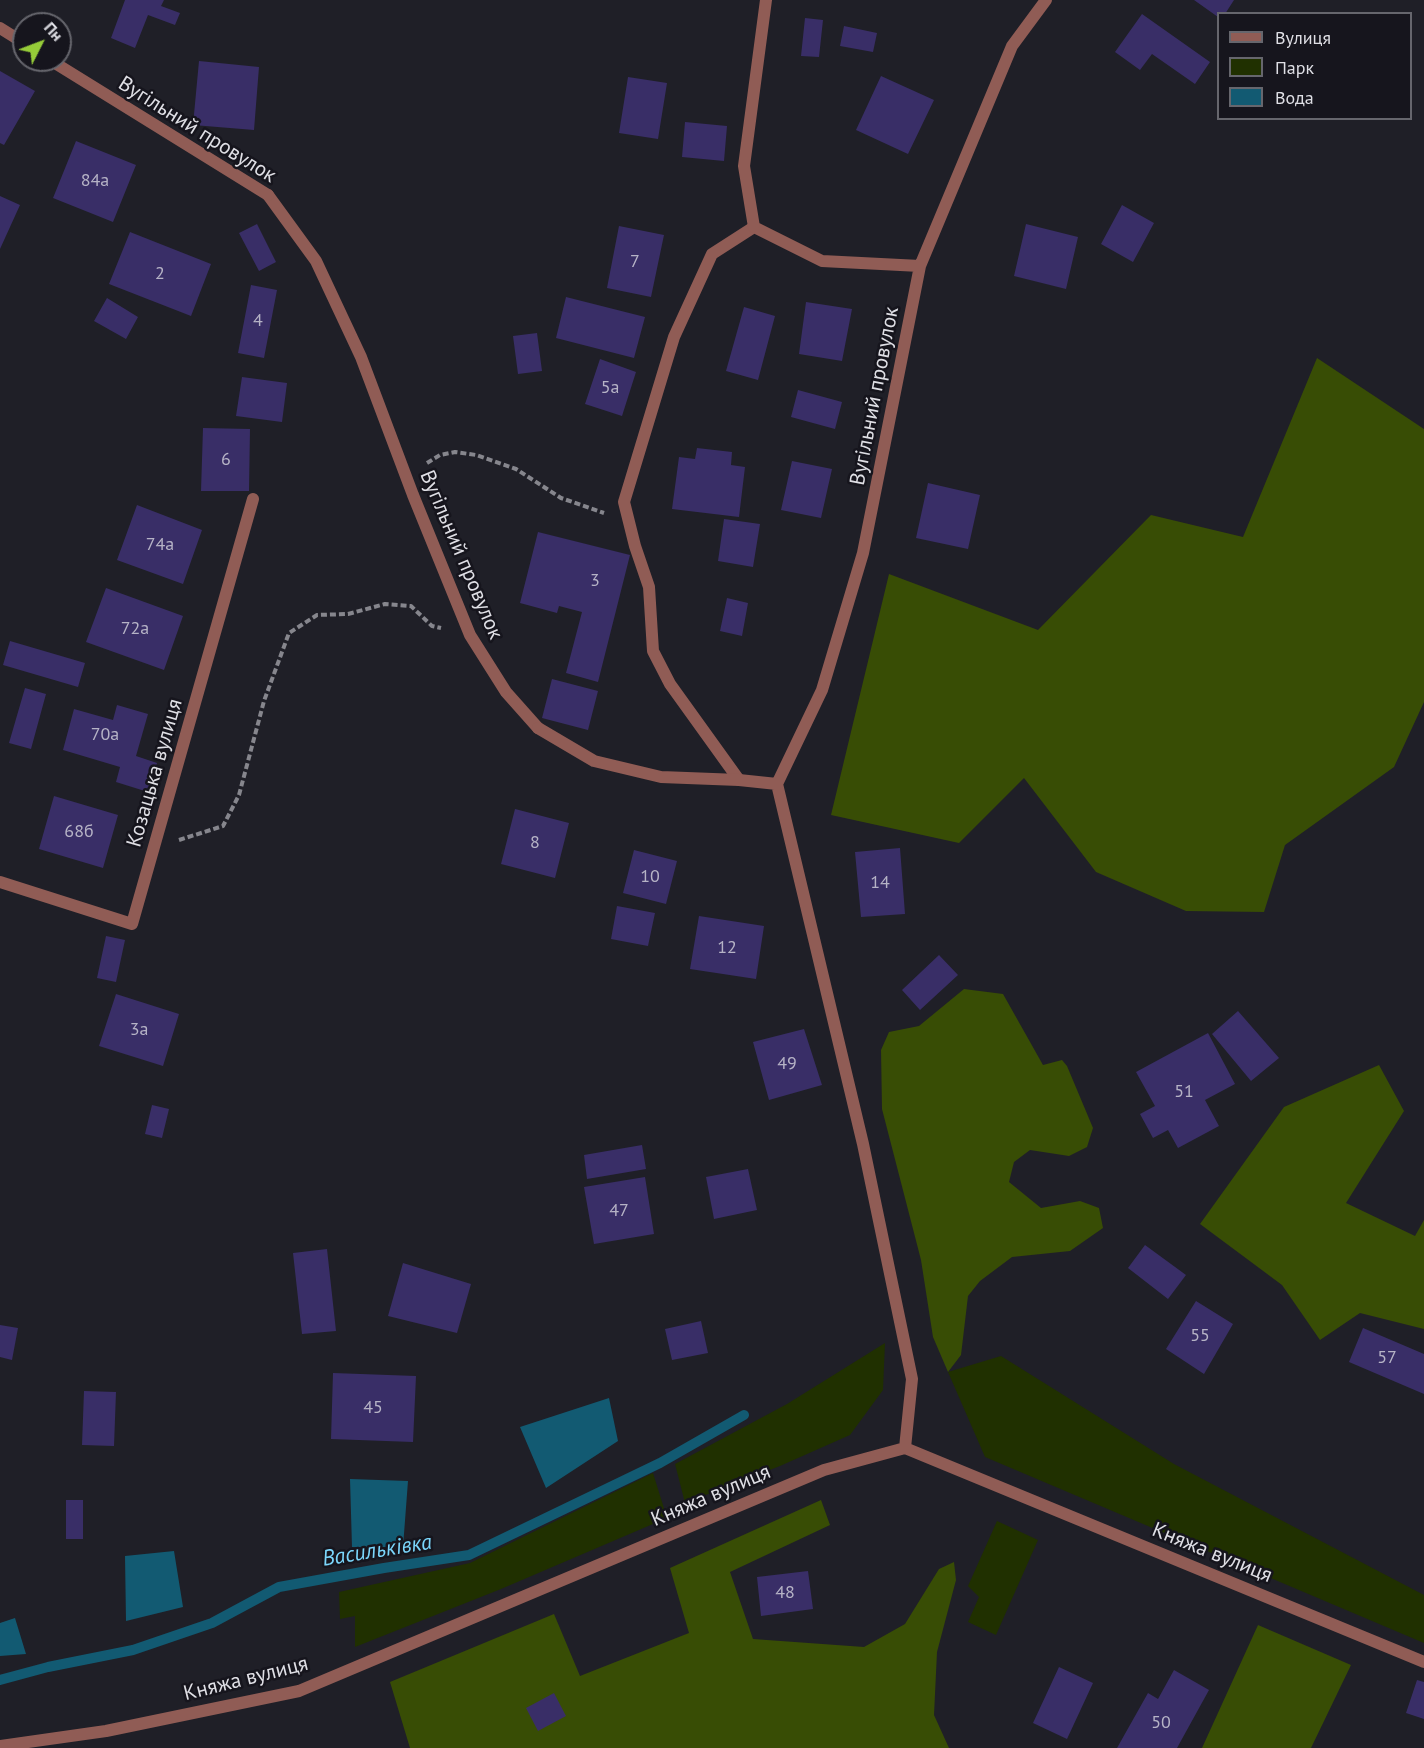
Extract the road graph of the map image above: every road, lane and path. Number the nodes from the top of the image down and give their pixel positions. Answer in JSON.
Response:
{"nodes":[{"id":1,"x":766,"y":0,"type":"edge"},
{"id":2,"x":1046,"y":0,"type":"edge"},
{"id":3,"x":69,"y":72,"type":"edge"},
{"id":4,"x":754,"y":227,"type":"junction"},
{"id":5,"x":920,"y":266,"type":"junction"},
{"id":6,"x":408,"y":484,"type":"junction"},
{"id":7,"x":253,"y":499,"type":"dead end"},
{"id":8,"x":629,"y":523,"type":"junction"},
{"id":9,"x":470,"y":635,"type":"junction"},
{"id":10,"x":739,"y":780,"type":"junction"},
{"id":11,"x":777,"y":784,"type":"junction"},
{"id":12,"x":154,"y":845,"type":"junction"},
{"id":13,"x":0,"y":882,"type":"edge"},
{"id":14,"x":905,"y":1448,"type":"junction"},
{"id":15,"x":1424,"y":1662,"type":"edge"},
{"id":16,"x":0,"y":1746,"type":"edge"}],
"edges":[{"from":1,"to":4,"type":"street"},
{"from":2,"to":5,"type":"street","name":"Вугільний провулок"},
{"from":3,"to":6,"type":"street","name":"Вугільний провулок"},
{"from":4,"to":5,"type":"street"},
{"from":4,"to":8,"type":"street"},
{"from":5,"to":11,"type":"street","name":"Вугільний провулок"},
{"from":6,"to":8,"type":"path"},
{"from":6,"to":9,"type":"street","name":"Вугільний провулок"},
{"from":7,"to":12,"type":"street","name":"Козацька вулиця"},
{"from":8,"to":10,"type":"street"},
{"from":9,"to":10,"type":"street","name":"Вугільний провулок"},
{"from":9,"to":12,"type":"path"},
{"from":10,"to":11,"type":"street","name":"Вугільний провулок"},
{"from":11,"to":14,"type":"street"},
{"from":12,"to":13,"type":"street","name":"Козацька вулиця"},
{"from":14,"to":15,"type":"street","name":"Княжа вулиця"},
{"from":14,"to":16,"type":"street","name":"Княжа вулиця"}]}
